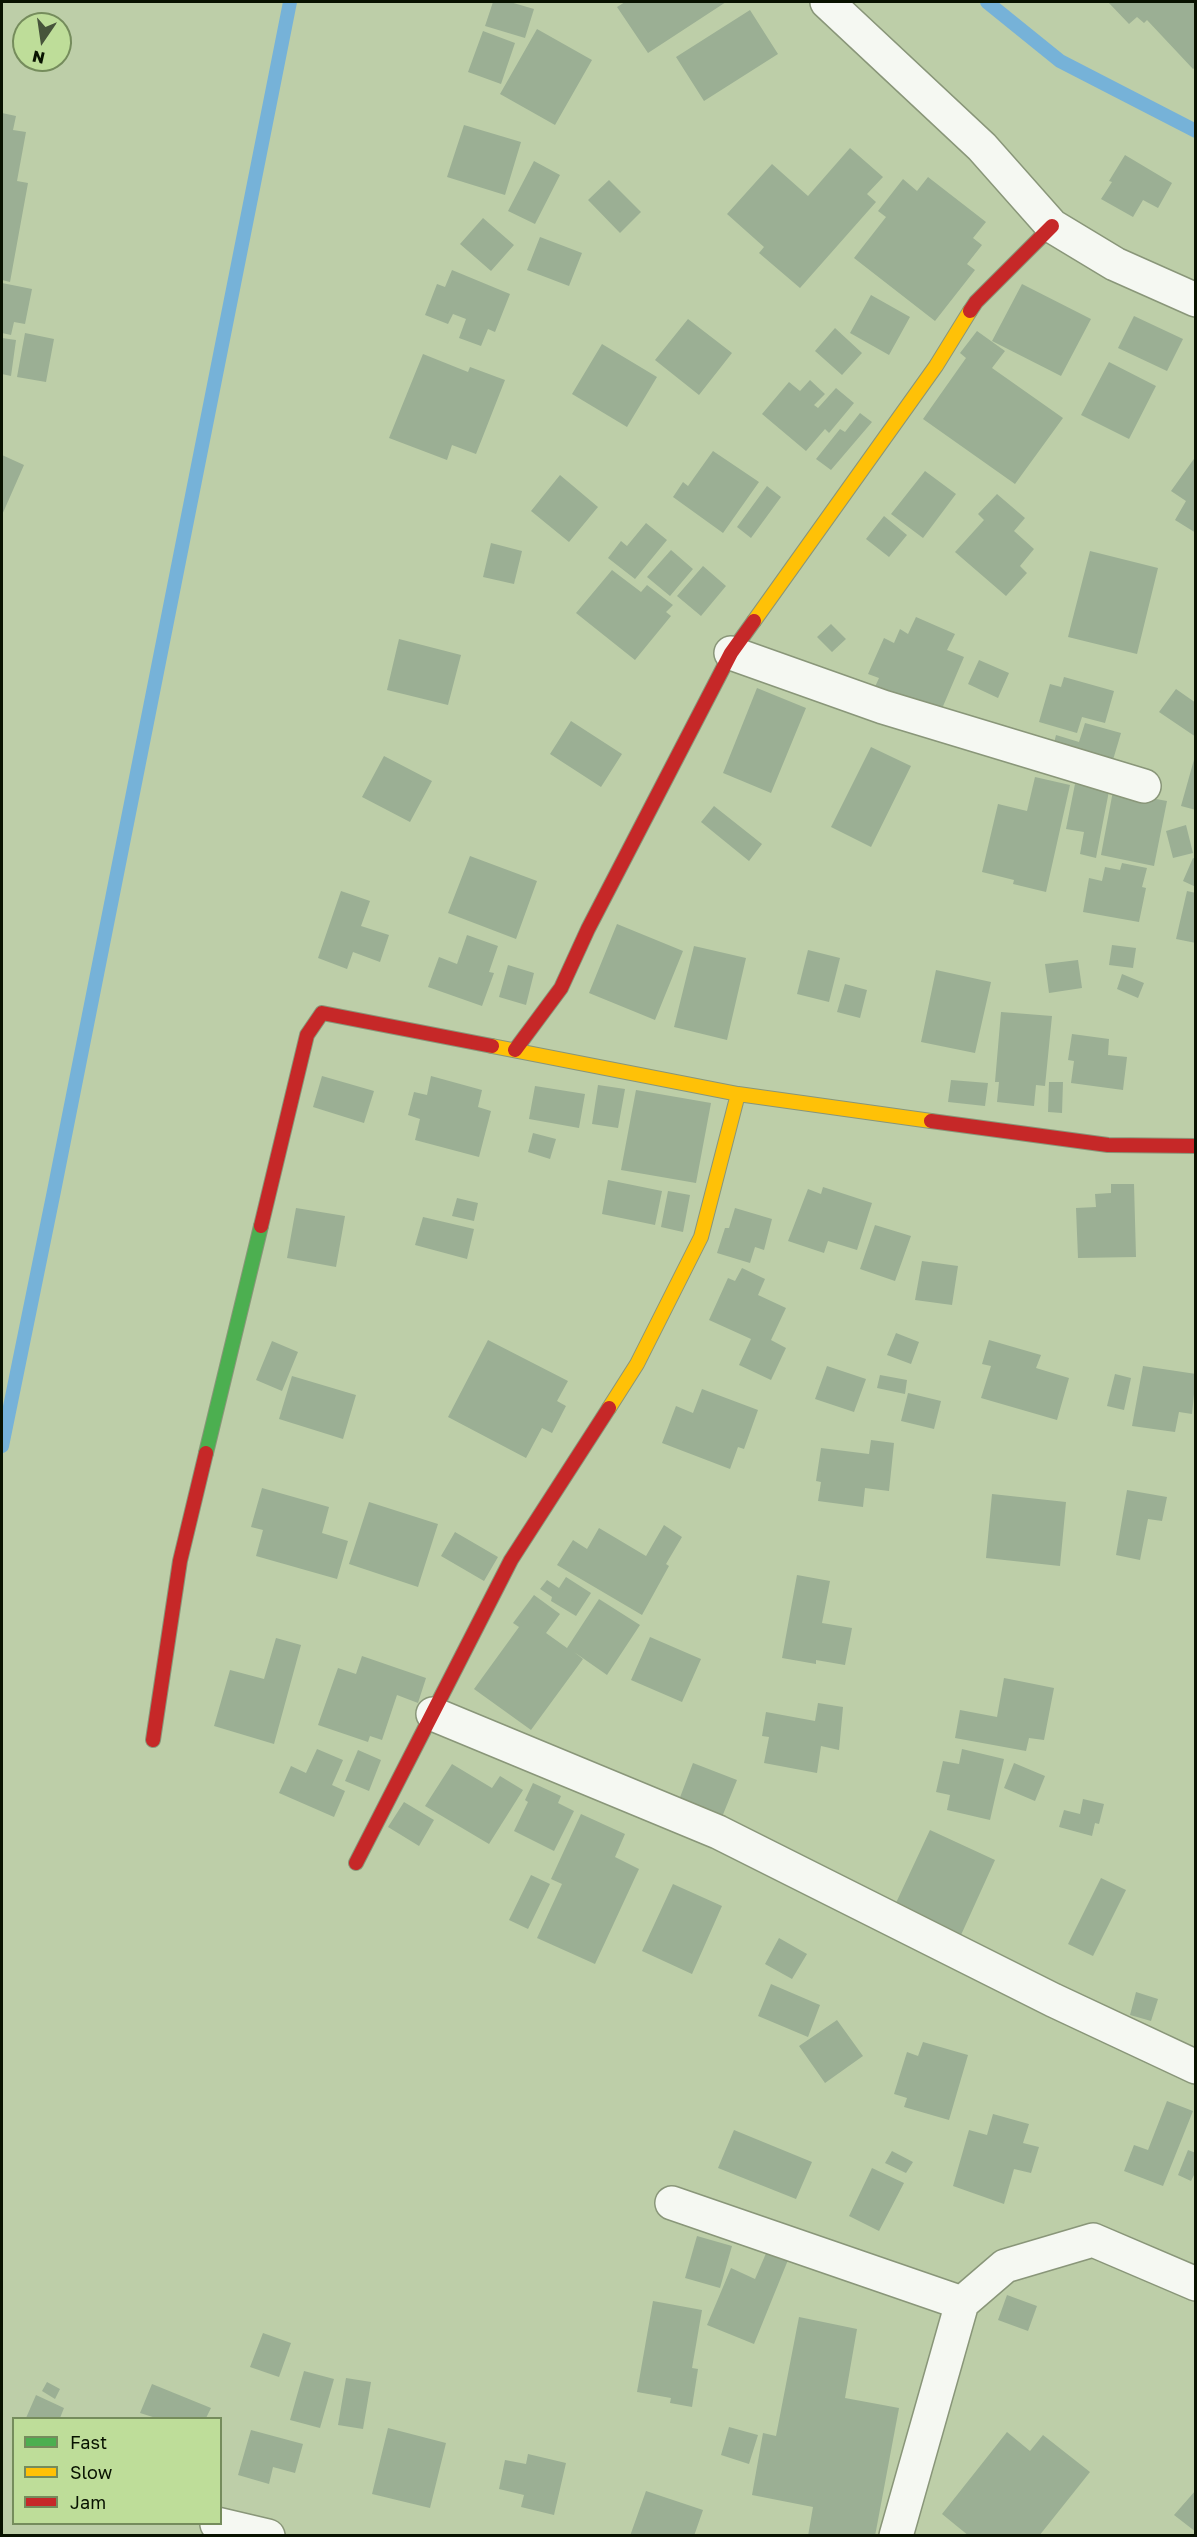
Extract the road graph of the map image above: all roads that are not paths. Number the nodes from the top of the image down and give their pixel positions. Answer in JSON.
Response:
{"nodes":[{"id":1,"x":827,"y":2,"type":"edge"},
{"id":2,"x":1052,"y":226,"type":"junction"},
{"id":3,"x":1196,"y":300,"type":"edge"},
{"id":4,"x":731,"y":653,"type":"junction"},
{"id":5,"x":1144,"y":786,"type":"dead end"},
{"id":6,"x":515,"y":1050,"type":"junction"},
{"id":7,"x":738,"y":1094,"type":"junction"},
{"id":8,"x":1196,"y":1146,"type":"edge"},
{"id":9,"x":433,"y":1714,"type":"junction"},
{"id":10,"x":153,"y":1740,"type":"dead end"},
{"id":11,"x":356,"y":1863,"type":"dead end"},
{"id":12,"x":1196,"y":2067,"type":"edge"},
{"id":13,"x":672,"y":2203,"type":"dead end"},
{"id":14,"x":1196,"y":2284,"type":"edge"},
{"id":15,"x":962,"y":2303,"type":"junction"},
{"id":16,"x":222,"y":2524,"type":"edge"},
{"id":17,"x":268,"y":2535,"type":"edge"},
{"id":18,"x":896,"y":2535,"type":"edge"}],
"edges":[{"from":1,"to":2,"type":"street"},
{"from":2,"to":3,"type":"street"},
{"from":2,"to":4,"type":"street"},
{"from":4,"to":5,"type":"street"},
{"from":4,"to":6,"type":"street"},
{"from":6,"to":7,"type":"street"},
{"from":6,"to":10,"type":"street"},
{"from":7,"to":8,"type":"street"},
{"from":7,"to":9,"type":"street"},
{"from":9,"to":11,"type":"street"},
{"from":9,"to":12,"type":"street"},
{"from":13,"to":15,"type":"street"},
{"from":14,"to":15,"type":"street"},
{"from":15,"to":18,"type":"street"},
{"from":16,"to":17,"type":"street"}]}
